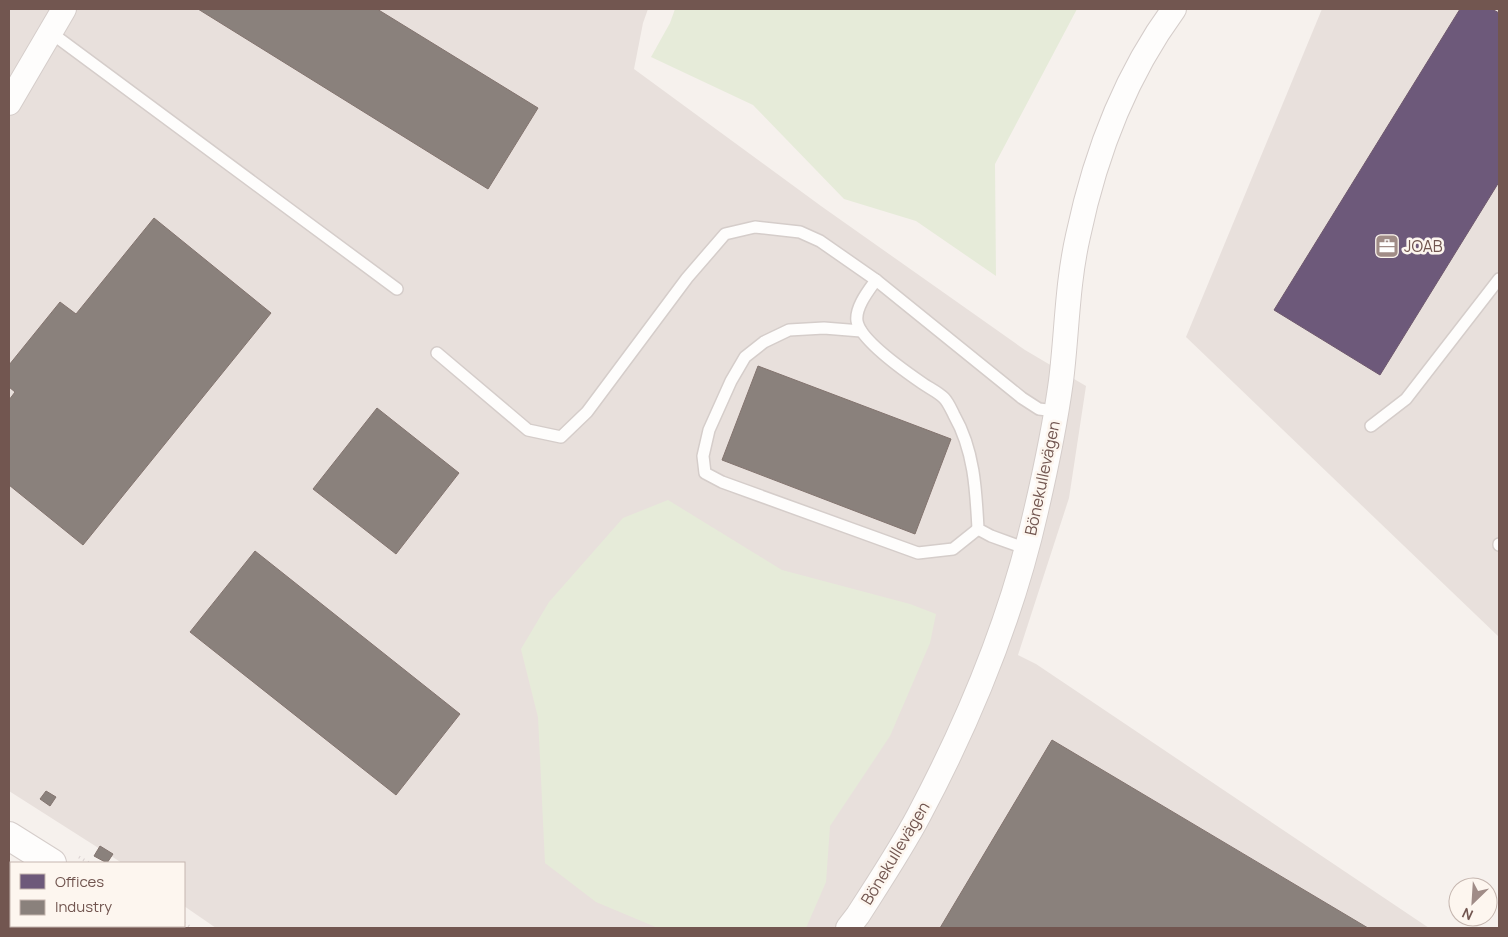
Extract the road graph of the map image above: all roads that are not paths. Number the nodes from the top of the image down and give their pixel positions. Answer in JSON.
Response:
{"nodes":[{"id":1,"x":64,"y":9,"type":"edge"},
{"id":2,"x":1174,"y":9,"type":"edge"},
{"id":3,"x":50,"y":32,"type":"junction"},
{"id":4,"x":9,"y":103,"type":"edge"},
{"id":5,"x":1499,"y":279,"type":"edge"},
{"id":6,"x":876,"y":280,"type":"junction"},
{"id":7,"x":397,"y":289,"type":"dead end"},
{"id":8,"x":861,"y":330,"type":"junction"},
{"id":9,"x":437,"y":353,"type":"dead end"},
{"id":10,"x":1056,"y":411,"type":"junction"},
{"id":11,"x":1371,"y":426,"type":"dead end"},
{"id":12,"x":978,"y":529,"type":"junction"},
{"id":13,"x":1027,"y":549,"type":"junction"},
{"id":14,"x":9,"y":836,"type":"edge"},
{"id":15,"x":50,"y":862,"type":"edge"},
{"id":16,"x":848,"y":928,"type":"edge"}],
"edges":[{"from":1,"to":3,"type":"street"},
{"from":2,"to":10,"type":"street","name":"Bönekullevägen"},
{"from":3,"to":4,"type":"street"},
{"from":3,"to":7,"type":"lane"},
{"from":5,"to":11,"type":"lane"},
{"from":6,"to":8,"type":"lane"},
{"from":6,"to":9,"type":"lane"},
{"from":6,"to":10,"type":"lane"},
{"from":8,"to":12,"type":"lane"},
{"from":8,"to":12,"type":"lane"},
{"from":10,"to":13,"type":"street","name":"Bönekullevägen"},
{"from":12,"to":13,"type":"lane"},
{"from":13,"to":16,"type":"street","name":"Bönekullevägen"},
{"from":14,"to":15,"type":"street"}]}
